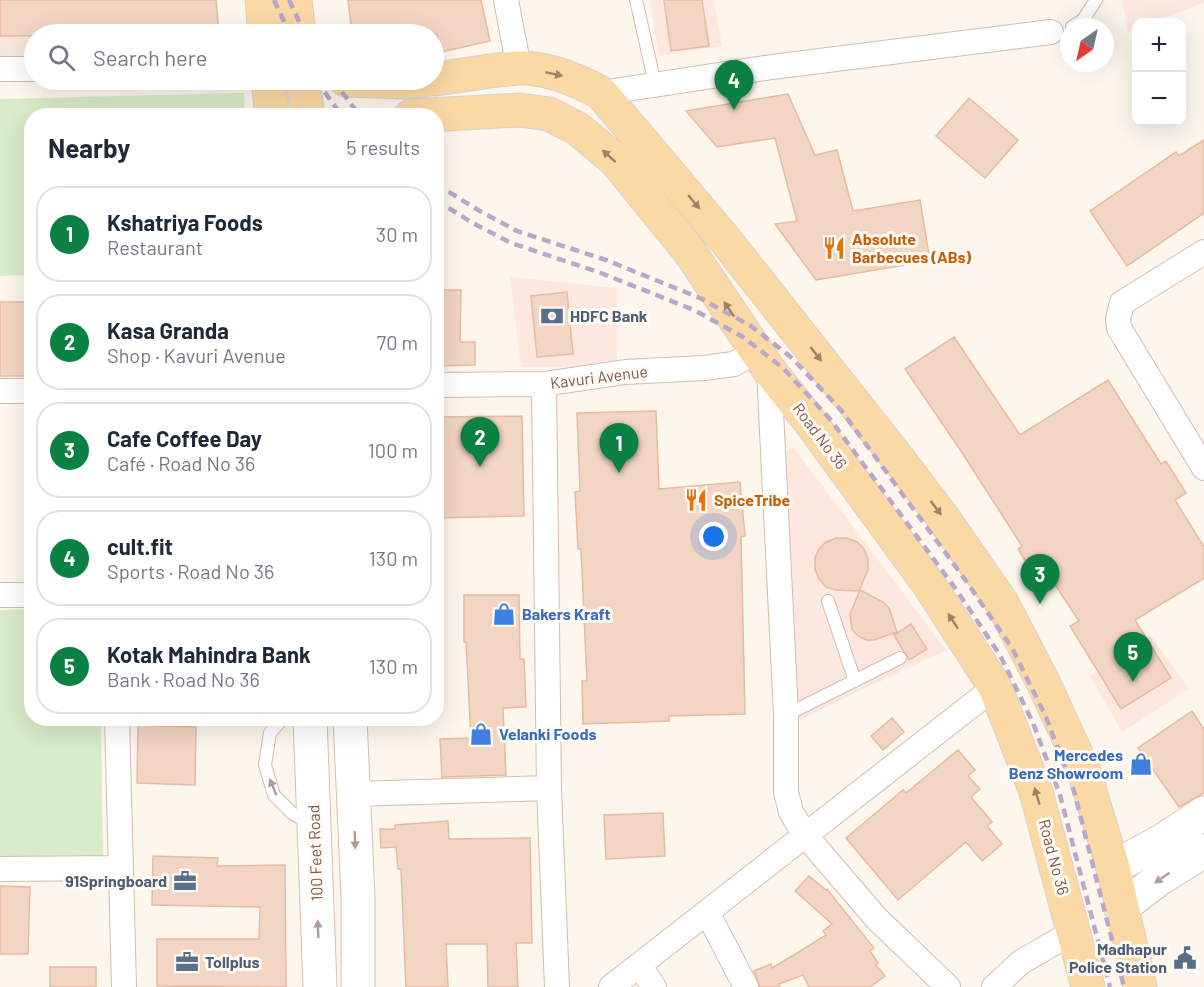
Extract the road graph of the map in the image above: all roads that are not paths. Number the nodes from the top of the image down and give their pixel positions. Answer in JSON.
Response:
{"nodes":[{"id":1,"x":262,"y":0,"type":"edge"},
{"id":2,"x":295,"y":0,"type":"edge"},
{"id":3,"x":506,"y":0,"type":"edge"},
{"id":4,"x":636,"y":0,"type":"edge"},
{"id":5,"x":1094,"y":1,"type":"edge"},
{"id":6,"x":1084,"y":18,"type":"edge"},
{"id":7,"x":264,"y":24,"type":"edge"},
{"id":8,"x":298,"y":24,"type":"edge"},
{"id":9,"x":1060,"y":30,"type":"edge"},
{"id":10,"x":519,"y":68,"type":"junction"},
{"id":11,"x":0,"y":69,"type":"edge"},
{"id":12,"x":24,"y":69,"type":"edge"},
{"id":13,"x":444,"y":78,"type":"edge"},
{"id":14,"x":655,"y":84,"type":"junction"},
{"id":15,"x":269,"y":90,"type":"edge"},
{"id":16,"x":304,"y":90,"type":"edge"},
{"id":17,"x":602,"y":93,"type":"junction"},
{"id":18,"x":271,"y":108,"type":"edge"},
{"id":19,"x":307,"y":108,"type":"edge"},
{"id":20,"x":444,"y":114,"type":"edge"},
{"id":21,"x":1204,"y":252,"type":"edge"},
{"id":22,"x":763,"y":361,"type":"junction"},
{"id":23,"x":544,"y":384,"type":"junction"},
{"id":24,"x":444,"y":385,"type":"edge"},
{"id":25,"x":0,"y":391,"type":"edge"},
{"id":26,"x":24,"y":391,"type":"edge"},
{"id":27,"x":1204,"y":468,"type":"edge"},
{"id":28,"x":966,"y":551,"type":"junction"},
{"id":29,"x":922,"y":576,"type":"junction"},
{"id":30,"x":0,"y":595,"type":"edge"},
{"id":31,"x":24,"y":595,"type":"edge"},
{"id":32,"x":828,"y":601,"type":"dead end"},
{"id":33,"x":900,"y":658,"type":"dead end"},
{"id":34,"x":855,"y":681,"type":"junction"},
{"id":35,"x":995,"y":687,"type":"junction"},
{"id":36,"x":786,"y":715,"type":"junction"},
{"id":37,"x":117,"y":726,"type":"edge"},
{"id":38,"x":276,"y":726,"type":"edge"},
{"id":39,"x":310,"y":726,"type":"edge"},
{"id":40,"x":350,"y":726,"type":"edge"},
{"id":41,"x":549,"y":788,"type":"junction"},
{"id":42,"x":353,"y":794,"type":"junction"},
{"id":43,"x":314,"y":826,"type":"junction"},
{"id":44,"x":805,"y":835,"type":"junction"},
{"id":45,"x":1195,"y":838,"type":"edge"},
{"id":46,"x":120,"y":868,"type":"junction"},
{"id":47,"x":1113,"y":868,"type":"junction"},
{"id":48,"x":0,"y":869,"type":"edge"},
{"id":49,"x":1121,"y":908,"type":"junction"},
{"id":50,"x":707,"y":912,"type":"junction"},
{"id":51,"x":1073,"y":932,"type":"junction"},
{"id":52,"x":639,"y":965,"type":"junction"},
{"id":53,"x":124,"y":987,"type":"edge"},
{"id":54,"x":320,"y":987,"type":"edge"},
{"id":55,"x":358,"y":987,"type":"edge"},
{"id":56,"x":557,"y":987,"type":"edge"},
{"id":57,"x":611,"y":987,"type":"edge"},
{"id":58,"x":654,"y":987,"type":"edge"},
{"id":59,"x":746,"y":987,"type":"edge"},
{"id":60,"x":948,"y":987,"type":"edge"},
{"id":61,"x":994,"y":987,"type":"edge"},
{"id":62,"x":1088,"y":987,"type":"edge"},
{"id":63,"x":1140,"y":987,"type":"edge"}],
"edges":[{"from":1,"to":7,"type":"main road"},
{"from":2,"to":8,"type":"main road"},
{"from":3,"to":10,"type":"street"},
{"from":4,"to":14,"type":"lane"},
{"from":5,"to":6,"type":"lane"},
{"from":9,"to":14,"type":"street"},
{"from":10,"to":13,"type":"main road"},
{"from":10,"to":17,"type":"main road","one_way":true},
{"from":11,"to":12,"type":"street"},
{"from":14,"to":17,"type":"street"},
{"from":15,"to":18,"type":"main road"},
{"from":16,"to":19,"type":"main road"},
{"from":17,"to":28,"type":"main road","one_way":true},
{"from":22,"to":20,"type":"main road","name":"Road No 36","one_way":true},
{"from":21,"to":27,"type":"street"},
{"from":22,"to":23,"type":"street","name":"Kavuri Avenue"},
{"from":22,"to":29,"type":"main road","name":"Road No 36"},
{"from":22,"to":36,"type":"street"},
{"from":23,"to":24,"type":"street","name":"Kavuri Avenue"},
{"from":23,"to":41,"type":"street"},
{"from":25,"to":26,"type":"street"},
{"from":28,"to":29,"type":"main road"},
{"from":28,"to":47,"type":"main road"},
{"from":35,"to":29,"type":"main road","name":"Road No 36","one_way":true},
{"from":30,"to":31,"type":"street"},
{"from":32,"to":34,"type":"lane"},
{"from":33,"to":34,"type":"lane"},
{"from":34,"to":36,"type":"lane"},
{"from":35,"to":44,"type":"street"},
{"from":51,"to":35,"type":"main road","name":"Road No 36","one_way":true},
{"from":36,"to":44,"type":"street"},
{"from":37,"to":46,"type":"street"},
{"from":43,"to":38,"type":"lane","one_way":true},
{"from":39,"to":43,"type":"main road","name":"100 Feet Road"},
{"from":40,"to":42,"type":"main road"},
{"from":41,"to":42,"type":"street"},
{"from":41,"to":56,"type":"street"},
{"from":42,"to":55,"type":"main road","one_way":true},
{"from":54,"to":43,"type":"main road","name":"100 Feet Road","one_way":true},
{"from":44,"to":50,"type":"street"},
{"from":44,"to":60,"type":"street"},
{"from":45,"to":47,"type":"main road"},
{"from":45,"to":49,"type":"main road","one_way":true},
{"from":46,"to":48,"type":"street"},
{"from":46,"to":53,"type":"street"},
{"from":47,"to":49,"type":"main road"},
{"from":49,"to":63,"type":"main road"},
{"from":50,"to":52,"type":"street"},
{"from":50,"to":59,"type":"street"},
{"from":51,"to":61,"type":"street"},
{"from":51,"to":62,"type":"main road","name":"Road No 36"},
{"from":52,"to":57,"type":"street"},
{"from":52,"to":58,"type":"street"}]}
